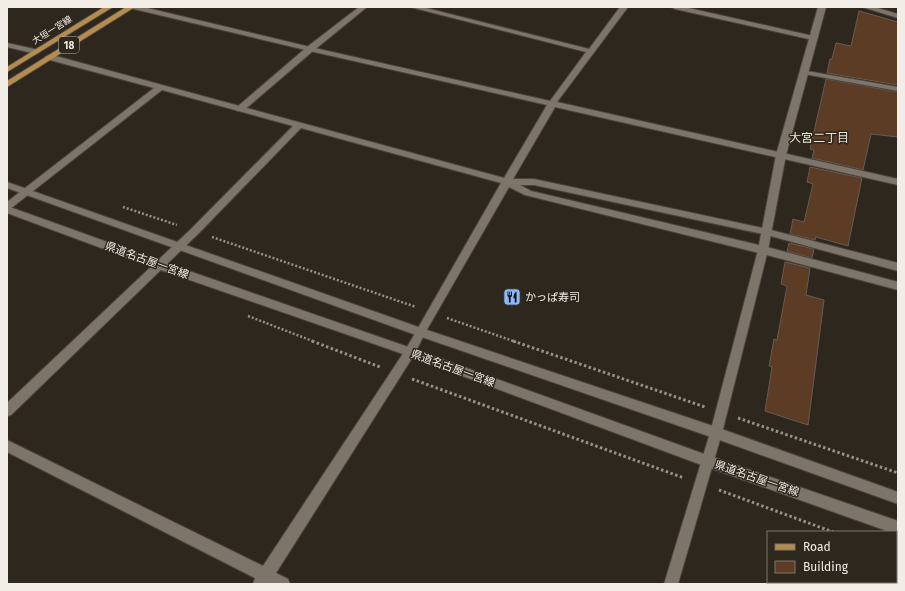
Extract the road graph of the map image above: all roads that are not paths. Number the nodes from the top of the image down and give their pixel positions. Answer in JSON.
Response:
{"nodes":[{"id":1,"x":108,"y":7,"type":"edge"},
{"id":2,"x":131,"y":7,"type":"edge"},
{"id":3,"x":134,"y":7,"type":"edge"},
{"id":4,"x":363,"y":7,"type":"edge"},
{"id":5,"x":414,"y":7,"type":"edge"},
{"id":6,"x":624,"y":7,"type":"edge"},
{"id":7,"x":675,"y":7,"type":"edge"},
{"id":8,"x":822,"y":7,"type":"edge"},
{"id":9,"x":866,"y":7,"type":"edge"},
{"id":10,"x":898,"y":16,"type":"edge"},
{"id":11,"x":813,"y":38,"type":"junction"},
{"id":12,"x":7,"y":45,"type":"edge"},
{"id":13,"x":310,"y":49,"type":"junction"},
{"id":14,"x":590,"y":51,"type":"junction"},
{"id":15,"x":36,"y":52,"type":"junction"},
{"id":16,"x":49,"y":57,"type":"junction"},
{"id":17,"x":7,"y":70,"type":"edge"},
{"id":18,"x":804,"y":72,"type":"junction"},
{"id":19,"x":7,"y":85,"type":"edge"},
{"id":20,"x":161,"y":87,"type":"junction"},
{"id":21,"x":898,"y":89,"type":"edge"},
{"id":22,"x":552,"y":104,"type":"junction"},
{"id":23,"x":240,"y":109,"type":"junction"},
{"id":24,"x":298,"y":126,"type":"junction"},
{"id":25,"x":781,"y":155,"type":"junction"},
{"id":26,"x":507,"y":182,"type":"junction"},
{"id":27,"x":898,"y":182,"type":"edge"},
{"id":28,"x":7,"y":185,"type":"edge"},
{"id":29,"x":27,"y":191,"type":"junction"},
{"id":30,"x":7,"y":208,"type":"edge"},
{"id":31,"x":767,"y":232,"type":"junction"},
{"id":32,"x":178,"y":247,"type":"junction"},
{"id":33,"x":764,"y":250,"type":"junction"},
{"id":34,"x":159,"y":265,"type":"junction"},
{"id":35,"x":898,"y":266,"type":"edge"},
{"id":36,"x":898,"y":286,"type":"edge"},
{"id":37,"x":420,"y":332,"type":"junction"},
{"id":38,"x":410,"y":352,"type":"junction"},
{"id":39,"x":7,"y":412,"type":"edge"},
{"id":40,"x":716,"y":433,"type":"junction"},
{"id":41,"x":7,"y":446,"type":"edge"},
{"id":42,"x":707,"y":461,"type":"junction"},
{"id":43,"x":898,"y":498,"type":"edge"},
{"id":44,"x":898,"y":528,"type":"edge"},
{"id":45,"x":263,"y":580,"type":"edge"},
{"id":46,"x":282,"y":584,"type":"edge"},
{"id":47,"x":671,"y":584,"type":"edge"}],
"edges":[{"from":1,"to":15,"type":"main road","name":"大垣一宮線","number":"18"},
{"from":2,"to":16,"type":"main road","name":"大垣一宮線","number":"18"},
{"from":3,"to":13,"type":"street"},
{"from":4,"to":13,"type":"street"},
{"from":5,"to":14,"type":"street"},
{"from":6,"to":14,"type":"street"},
{"from":7,"to":11,"type":"street"},
{"from":8,"to":11,"type":"street"},
{"from":9,"to":10,"type":"street"},
{"from":11,"to":18,"type":"street"},
{"from":12,"to":15,"type":"street"},
{"from":13,"to":22,"type":"street"},
{"from":13,"to":23,"type":"street"},
{"from":14,"to":22,"type":"street"},
{"from":15,"to":17,"type":"main road","name":"大垣一宮線","number":"18"},
{"from":16,"to":19,"type":"main road","name":"大垣一宮線","number":"18"},
{"from":16,"to":20,"type":"street"},
{"from":18,"to":21,"type":"street"},
{"from":18,"to":25,"type":"street"},
{"from":20,"to":23,"type":"street"},
{"from":20,"to":29,"type":"street"},
{"from":22,"to":25,"type":"street"},
{"from":22,"to":26,"type":"street"},
{"from":23,"to":24,"type":"street"},
{"from":24,"to":26,"type":"street"},
{"from":24,"to":32,"type":"street"},
{"from":25,"to":27,"type":"street"},
{"from":25,"to":31,"type":"street"},
{"from":26,"to":31,"type":"street"},
{"from":26,"to":33,"type":"street"},
{"from":26,"to":37,"type":"street"},
{"from":28,"to":29,"type":"street","name":"県道名古屋一宮線"},
{"from":29,"to":30,"type":"street"},
{"from":29,"to":32,"type":"street","name":"県道名古屋一宮線"},
{"from":30,"to":34,"type":"street","name":"県道名古屋一宮線"},
{"from":31,"to":33,"type":"street"},
{"from":31,"to":35,"type":"street"},
{"from":32,"to":34,"type":"street"},
{"from":32,"to":37,"type":"street","name":"県道名古屋一宮線"},
{"from":33,"to":36,"type":"street"},
{"from":33,"to":40,"type":"street"},
{"from":34,"to":38,"type":"street","name":"県道名古屋一宮線"},
{"from":34,"to":39,"type":"street"},
{"from":37,"to":38,"type":"street"},
{"from":37,"to":40,"type":"street","name":"県道名古屋一宮線"},
{"from":38,"to":42,"type":"street","name":"県道名古屋一宮線"},
{"from":38,"to":45,"type":"street"},
{"from":40,"to":42,"type":"street"},
{"from":40,"to":43,"type":"street","name":"県道名古屋一宮線"},
{"from":41,"to":45,"type":"street"},
{"from":42,"to":44,"type":"street","name":"県道名古屋一宮線"},
{"from":42,"to":47,"type":"street"},
{"from":45,"to":46,"type":"street"}]}
